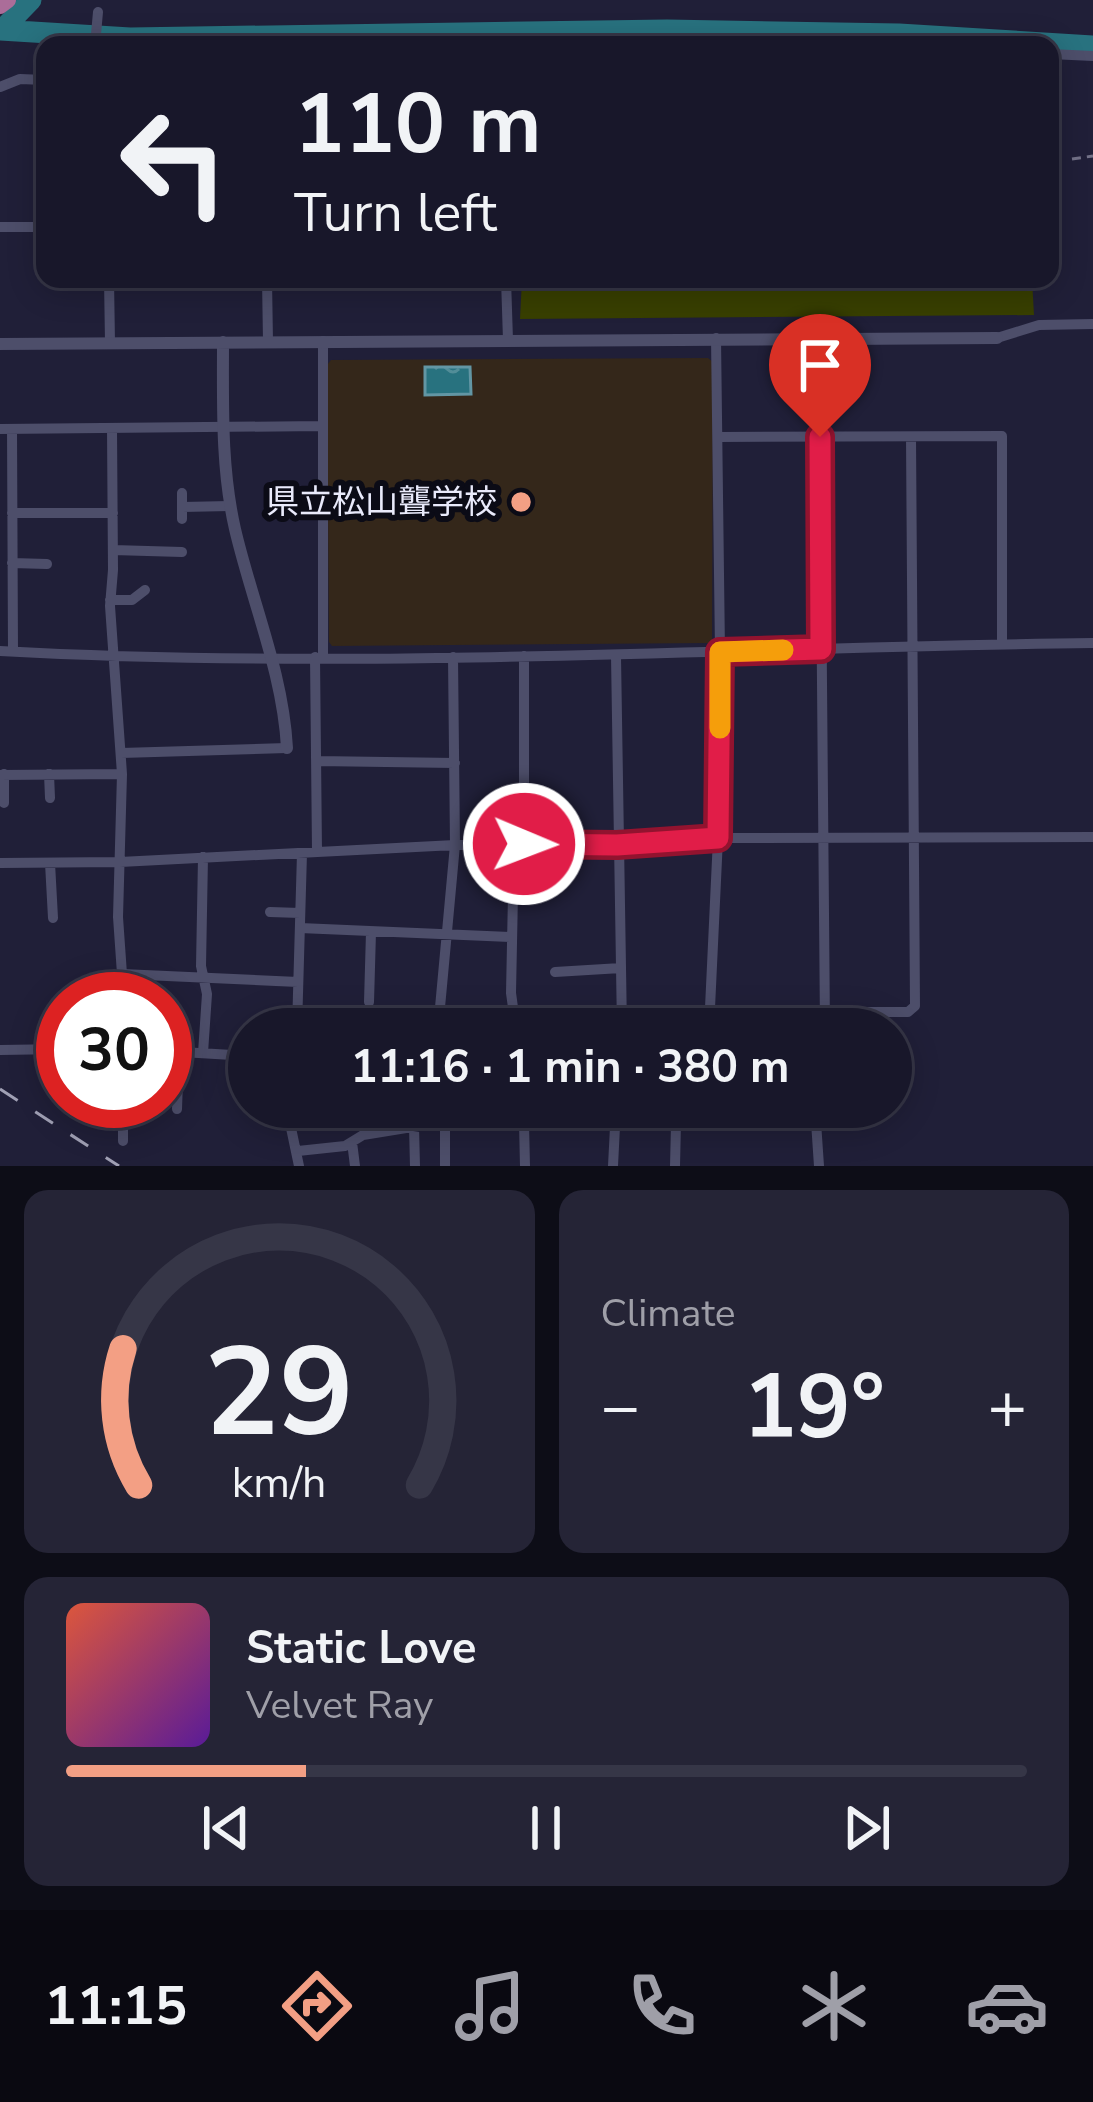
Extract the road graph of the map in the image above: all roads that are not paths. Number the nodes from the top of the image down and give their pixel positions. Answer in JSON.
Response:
{"nodes":[{"id":1,"x":98,"y":12,"type":"dead end"},
{"id":2,"x":96,"y":36,"type":"edge"},
{"id":3,"x":1059,"y":54,"type":"edge"},
{"id":4,"x":1093,"y":56,"type":"edge"},
{"id":5,"x":36,"y":80,"type":"edge"},
{"id":6,"x":0,"y":87,"type":"edge"},
{"id":7,"x":0,"y":227,"type":"edge"},
{"id":8,"x":36,"y":227,"type":"edge"},
{"id":9,"x":109,"y":288,"type":"edge"},
{"id":10,"x":267,"y":288,"type":"edge"},
{"id":11,"x":506,"y":288,"type":"edge"},
{"id":12,"x":1093,"y":324,"type":"edge"},
{"id":13,"x":716,"y":338,"type":"junction"},
{"id":14,"x":819,"y":338,"type":"junction"},
{"id":15,"x":997,"y":338,"type":"joint"},
{"id":16,"x":508,"y":340,"type":"junction"},
{"id":17,"x":323,"y":341,"type":"junction"},
{"id":18,"x":223,"y":342,"type":"junction"},
{"id":19,"x":268,"y":342,"type":"junction"},
{"id":20,"x":110,"y":343,"type":"junction"},
{"id":21,"x":0,"y":344,"type":"edge"},
{"id":22,"x":322,"y":426,"type":"junction"},
{"id":23,"x":223,"y":427,"type":"junction"},
{"id":24,"x":6,"y":429,"type":"edge"},
{"id":25,"x":112,"y":429,"type":"junction"},
{"id":26,"x":718,"y":437,"type":"junction"},
{"id":27,"x":820,"y":437,"type":"junction"},
{"id":28,"x":910,"y":437,"type":"junction"},
{"id":29,"x":182,"y":493,"type":"dead end"},
{"id":30,"x":230,"y":506,"type":"junction"},
{"id":31,"x":12,"y":513,"type":"junction"},
{"id":32,"x":113,"y":514,"type":"junction"},
{"id":33,"x":113,"y":550,"type":"junction"},
{"id":34,"x":182,"y":552,"type":"dead end"},
{"id":35,"x":12,"y":563,"type":"junction"},
{"id":36,"x":47,"y":564,"type":"dead end"},
{"id":37,"x":146,"y":590,"type":"dead end"},
{"id":38,"x":110,"y":600,"type":"junction"},
{"id":39,"x":1093,"y":643,"type":"edge"},
{"id":40,"x":1002,"y":644,"type":"junction"},
{"id":41,"x":912,"y":646,"type":"junction"},
{"id":42,"x":821,"y":649,"type":"junction"},
{"id":43,"x":6,"y":651,"type":"edge"},
{"id":44,"x":720,"y":652,"type":"junction"},
{"id":45,"x":111,"y":655,"type":"junction"},
{"id":46,"x":453,"y":656,"type":"junction"},
{"id":47,"x":524,"y":656,"type":"junction"},
{"id":48,"x":616,"y":656,"type":"junction"},
{"id":49,"x":319,"y":657,"type":"junction"},
{"id":50,"x":272,"y":659,"type":"junction"},
{"id":51,"x":287,"y":748,"type":"joint"},
{"id":52,"x":121,"y":753,"type":"junction"},
{"id":53,"x":317,"y":761,"type":"junction"},
{"id":54,"x":455,"y":763,"type":"junction"},
{"id":55,"x":49,"y":774,"type":"junction"},
{"id":56,"x":122,"y":774,"type":"junction"},
{"id":57,"x":2,"y":775,"type":"edge"},
{"id":58,"x":50,"y":798,"type":"dead end"},
{"id":59,"x":4,"y":802,"type":"dead end"},
{"id":60,"x":913,"y":837,"type":"junction"},
{"id":61,"x":1093,"y":837,"type":"edge"},
{"id":62,"x":718,"y":838,"type":"junction"},
{"id":63,"x":823,"y":839,"type":"junction"},
{"id":64,"x":519,"y":844,"type":"junction"},
{"id":65,"x":454,"y":845,"type":"junction"},
{"id":66,"x":617,"y":845,"type":"junction"},
{"id":67,"x":317,"y":851,"type":"junction"},
{"id":68,"x":302,"y":853,"type":"junction"},
{"id":69,"x":203,"y":857,"type":"junction"},
{"id":70,"x":50,"y":862,"type":"junction"},
{"id":71,"x":120,"y":862,"type":"junction"},
{"id":72,"x":0,"y":863,"type":"edge"},
{"id":73,"x":270,"y":912,"type":"dead end"},
{"id":74,"x":300,"y":913,"type":"junction"},
{"id":75,"x":52,"y":918,"type":"dead end"},
{"id":76,"x":299,"y":928,"type":"junction"},
{"id":77,"x":371,"y":932,"type":"junction"},
{"id":78,"x":447,"y":936,"type":"junction"},
{"id":79,"x":512,"y":937,"type":"junction"},
{"id":80,"x":621,"y":968,"type":"junction"},
{"id":81,"x":122,"y":972,"type":"edge"},
{"id":82,"x":555,"y":972,"type":"dead end"},
{"id":83,"x":192,"y":975,"type":"edge"},
{"id":84,"x":202,"y":975,"type":"junction"},
{"id":85,"x":298,"y":982,"type":"junction"},
{"id":86,"x":369,"y":1002,"type":"dead end"},
{"id":87,"x":297,"y":1008,"type":"edge"},
{"id":88,"x":440,"y":1008,"type":"edge"},
{"id":89,"x":514,"y":1008,"type":"edge"},
{"id":90,"x":622,"y":1008,"type":"edge"},
{"id":91,"x":710,"y":1008,"type":"edge"},
{"id":92,"x":826,"y":1008,"type":"edge"},
{"id":93,"x":912,"y":1009,"type":"edge"},
{"id":94,"x":36,"y":1049,"type":"edge"},
{"id":95,"x":0,"y":1050,"type":"edge"},
{"id":96,"x":192,"y":1053,"type":"edge"},
{"id":97,"x":203,"y":1053,"type":"junction"},
{"id":98,"x":228,"y":1055,"type":"edge"},
{"id":99,"x":123,"y":1128,"type":"edge"},
{"id":100,"x":291,"y":1128,"type":"edge"},
{"id":101,"x":406,"y":1128,"type":"edge"},
{"id":102,"x":429,"y":1128,"type":"edge"},
{"id":103,"x":431,"y":1128,"type":"edge"},
{"id":104,"x":522,"y":1128,"type":"edge"},
{"id":105,"x":614,"y":1128,"type":"edge"},
{"id":106,"x":676,"y":1128,"type":"edge"},
{"id":107,"x":815,"y":1128,"type":"edge"},
{"id":108,"x":123,"y":1141,"type":"dead end"},
{"id":109,"x":352,"y":1142,"type":"junction"},
{"id":110,"x":298,"y":1151,"type":"junction"},
{"id":111,"x":299,"y":1166,"type":"edge"},
{"id":112,"x":355,"y":1166,"type":"edge"},
{"id":113,"x":415,"y":1166,"type":"edge"},
{"id":114,"x":445,"y":1166,"type":"edge"},
{"id":115,"x":526,"y":1166,"type":"edge"},
{"id":116,"x":613,"y":1166,"type":"edge"},
{"id":117,"x":675,"y":1166,"type":"edge"},
{"id":118,"x":818,"y":1166,"type":"edge"}],
"edges":[{"from":1,"to":2,"type":"street"},
{"from":3,"to":4,"type":"street"},
{"from":5,"to":6,"type":"street"},
{"from":7,"to":8,"type":"street"},
{"from":9,"to":20,"type":"street"},
{"from":10,"to":19,"type":"street"},
{"from":11,"to":16,"type":"street"},
{"from":12,"to":15,"type":"street"},
{"from":13,"to":14,"type":"street"},
{"from":13,"to":16,"type":"street"},
{"from":13,"to":26,"type":"street"},
{"from":14,"to":15,"type":"street"},
{"from":14,"to":27,"type":"street"},
{"from":16,"to":17,"type":"street"},
{"from":17,"to":19,"type":"street"},
{"from":17,"to":22,"type":"street"},
{"from":18,"to":19,"type":"street"},
{"from":18,"to":20,"type":"street"},
{"from":18,"to":23,"type":"street"},
{"from":20,"to":21,"type":"street"},
{"from":22,"to":23,"type":"street"},
{"from":22,"to":49,"type":"street"},
{"from":23,"to":25,"type":"street"},
{"from":23,"to":30,"type":"street"},
{"from":24,"to":25,"type":"street"},
{"from":24,"to":31,"type":"street"},
{"from":25,"to":32,"type":"street"},
{"from":26,"to":27,"type":"street"},
{"from":26,"to":44,"type":"street"},
{"from":27,"to":28,"type":"street"},
{"from":27,"to":42,"type":"street"},
{"from":28,"to":40,"type":"street"},
{"from":28,"to":41,"type":"street"},
{"from":29,"to":30,"type":"street"},
{"from":30,"to":50,"type":"street"},
{"from":31,"to":32,"type":"street"},
{"from":31,"to":35,"type":"street"},
{"from":32,"to":33,"type":"street"},
{"from":33,"to":34,"type":"street"},
{"from":33,"to":38,"type":"street"},
{"from":35,"to":36,"type":"street"},
{"from":35,"to":43,"type":"street"},
{"from":37,"to":38,"type":"street"},
{"from":38,"to":45,"type":"street"},
{"from":39,"to":40,"type":"street"},
{"from":40,"to":41,"type":"street"},
{"from":41,"to":42,"type":"street"},
{"from":41,"to":60,"type":"street"},
{"from":42,"to":44,"type":"street"},
{"from":42,"to":63,"type":"street"},
{"from":43,"to":45,"type":"street"},
{"from":44,"to":48,"type":"street"},
{"from":44,"to":62,"type":"street"},
{"from":45,"to":50,"type":"street"},
{"from":45,"to":52,"type":"street"},
{"from":46,"to":47,"type":"street"},
{"from":46,"to":49,"type":"street"},
{"from":46,"to":54,"type":"street"},
{"from":47,"to":48,"type":"street"},
{"from":47,"to":64,"type":"street"},
{"from":48,"to":66,"type":"street"},
{"from":49,"to":50,"type":"street"},
{"from":49,"to":53,"type":"street"},
{"from":50,"to":51,"type":"street"},
{"from":51,"to":52,"type":"street"},
{"from":52,"to":56,"type":"street"},
{"from":53,"to":54,"type":"street"},
{"from":53,"to":67,"type":"street"},
{"from":54,"to":65,"type":"street"},
{"from":55,"to":56,"type":"street"},
{"from":55,"to":57,"type":"street"},
{"from":55,"to":58,"type":"street"},
{"from":56,"to":71,"type":"street"},
{"from":57,"to":59,"type":"street"},
{"from":60,"to":61,"type":"street"},
{"from":60,"to":63,"type":"street"},
{"from":60,"to":93,"type":"street"},
{"from":62,"to":63,"type":"street"},
{"from":62,"to":66,"type":"street"},
{"from":62,"to":91,"type":"street"},
{"from":63,"to":92,"type":"street"},
{"from":64,"to":65,"type":"street"},
{"from":64,"to":66,"type":"street"},
{"from":64,"to":79,"type":"street"},
{"from":65,"to":67,"type":"street"},
{"from":65,"to":78,"type":"street"},
{"from":66,"to":80,"type":"street"},
{"from":67,"to":68,"type":"street"},
{"from":68,"to":69,"type":"street"},
{"from":68,"to":74,"type":"street"},
{"from":69,"to":71,"type":"street"},
{"from":69,"to":84,"type":"street"},
{"from":70,"to":71,"type":"street"},
{"from":70,"to":72,"type":"street"},
{"from":70,"to":75,"type":"street"},
{"from":71,"to":81,"type":"street"},
{"from":73,"to":74,"type":"street"},
{"from":74,"to":76,"type":"street"},
{"from":76,"to":77,"type":"street"},
{"from":76,"to":85,"type":"street"},
{"from":77,"to":78,"type":"street"},
{"from":77,"to":86,"type":"street"},
{"from":78,"to":79,"type":"street"},
{"from":78,"to":88,"type":"street"},
{"from":79,"to":89,"type":"street"},
{"from":80,"to":82,"type":"street"},
{"from":80,"to":90,"type":"street"},
{"from":83,"to":84,"type":"street"},
{"from":84,"to":85,"type":"street"},
{"from":84,"to":97,"type":"street"},
{"from":85,"to":87,"type":"street"},
{"from":94,"to":95,"type":"street"},
{"from":96,"to":97,"type":"street"},
{"from":97,"to":98,"type":"street"},
{"from":99,"to":108,"type":"street"},
{"from":100,"to":110,"type":"street"},
{"from":101,"to":109,"type":"street"},
{"from":102,"to":113,"type":"street"},
{"from":103,"to":114,"type":"street"},
{"from":104,"to":115,"type":"street"},
{"from":105,"to":116,"type":"street"},
{"from":106,"to":117,"type":"street"},
{"from":107,"to":118,"type":"street"},
{"from":109,"to":110,"type":"street"},
{"from":109,"to":112,"type":"street"},
{"from":110,"to":111,"type":"street"}]}
